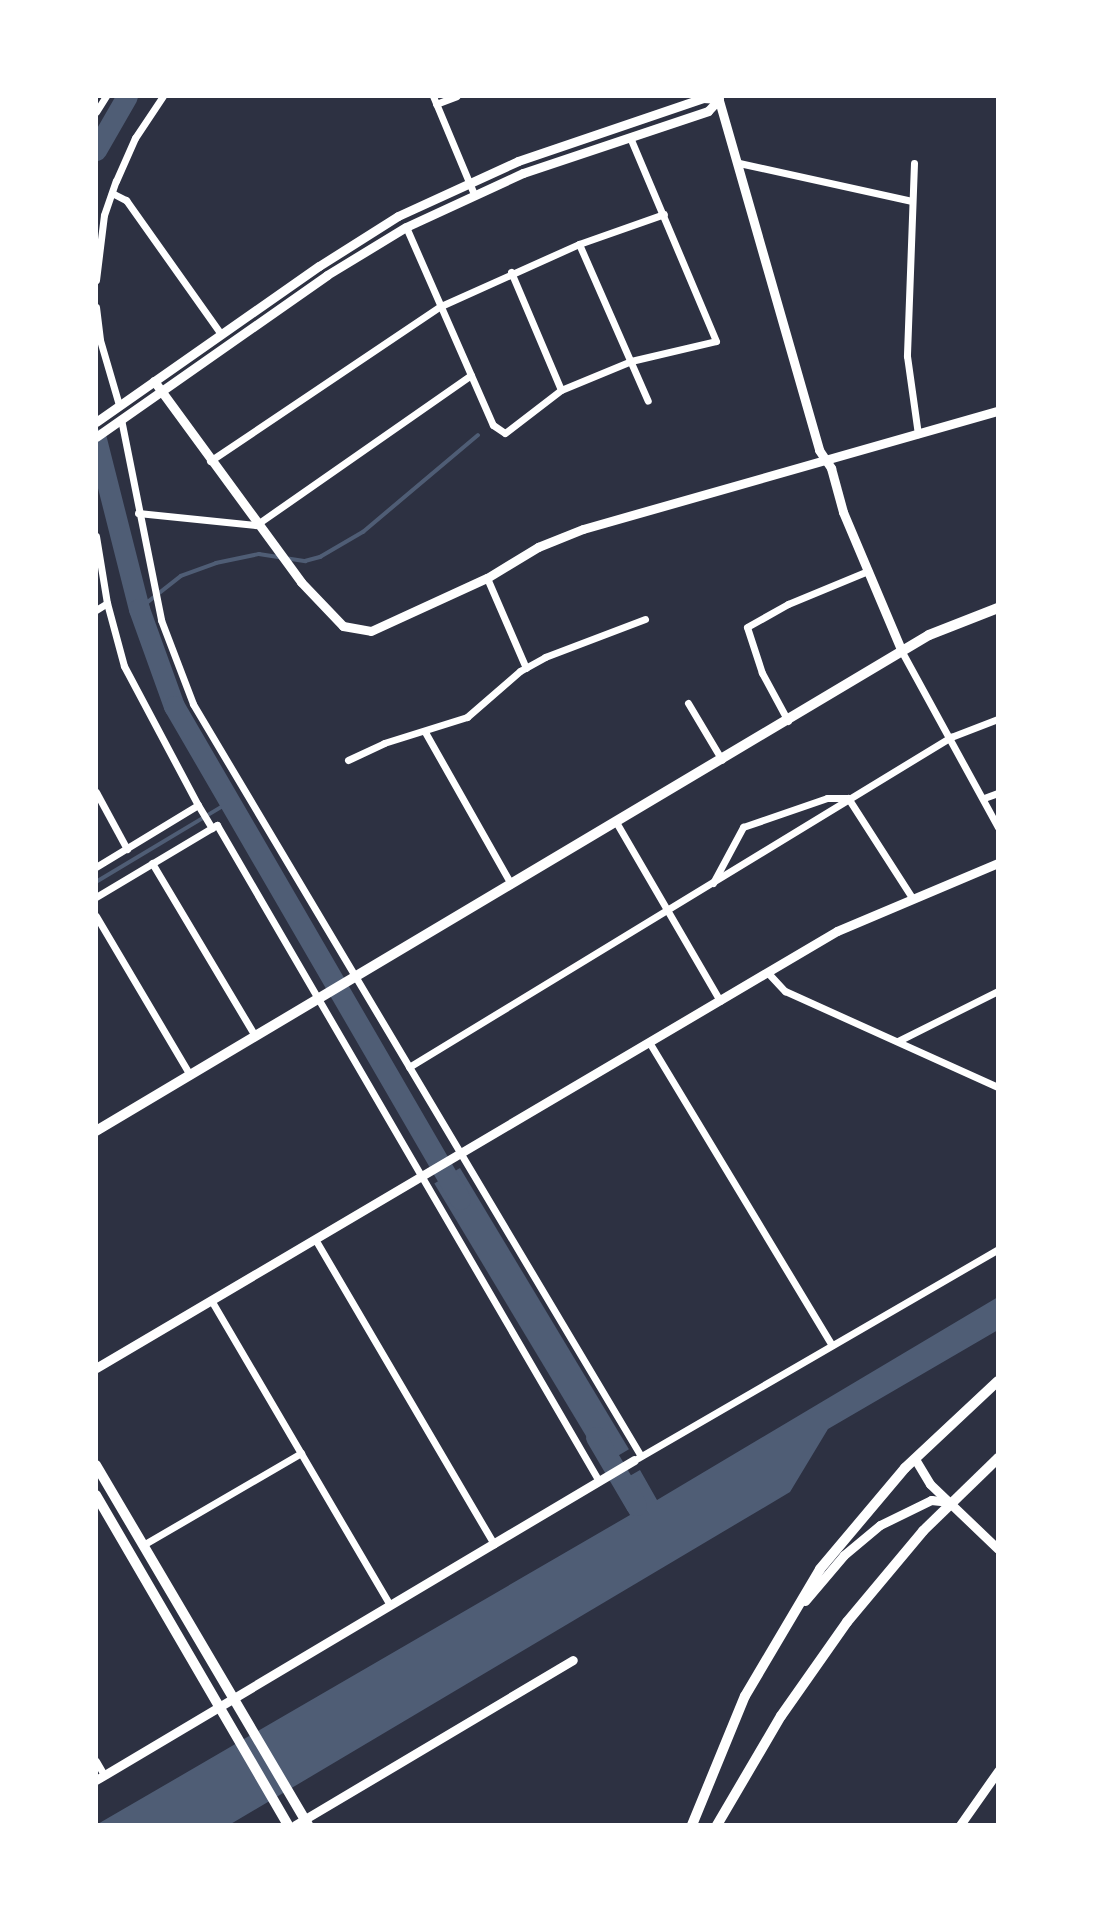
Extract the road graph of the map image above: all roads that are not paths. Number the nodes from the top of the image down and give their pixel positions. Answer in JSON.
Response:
{"nodes":[{"id":1,"x":106,"y":96,"type":"edge"},
{"id":2,"x":163,"y":96,"type":"edge"},
{"id":3,"x":457,"y":96,"type":"edge"},
{"id":4,"x":719,"y":98,"type":"edge"},
{"id":5,"x":435,"y":100,"type":"edge"},
{"id":6,"x":96,"y":112,"type":"edge"},
{"id":7,"x":630,"y":137,"type":"junction"},
{"id":8,"x":739,"y":163,"type":"junction"},
{"id":9,"x":914,"y":163,"type":"dead end"},
{"id":10,"x":470,"y":182,"type":"junction"},
{"id":11,"x":112,"y":193,"type":"junction"},
{"id":12,"x":474,"y":194,"type":"junction"},
{"id":13,"x":912,"y":201,"type":"junction"},
{"id":14,"x":663,"y":214,"type":"junction"},
{"id":15,"x":406,"y":226,"type":"junction"},
{"id":16,"x":579,"y":244,"type":"junction"},
{"id":17,"x":511,"y":272,"type":"junction"},
{"id":18,"x":96,"y":280,"type":"edge"},
{"id":19,"x":441,"y":306,"type":"junction"},
{"id":20,"x":96,"y":307,"type":"edge"},
{"id":21,"x":221,"y":334,"type":"junction"},
{"id":22,"x":631,"y":361,"type":"junction"},
{"id":23,"x":471,"y":375,"type":"junction"},
{"id":24,"x":154,"y":381,"type":"junction"},
{"id":25,"x":561,"y":390,"type":"junction"},
{"id":26,"x":162,"y":391,"type":"junction"},
{"id":27,"x":648,"y":401,"type":"dead end"},
{"id":28,"x":119,"y":405,"type":"junction"},
{"id":29,"x":998,"y":411,"type":"edge"},
{"id":30,"x":121,"y":419,"type":"junction"},
{"id":31,"x":96,"y":422,"type":"edge"},
{"id":32,"x":918,"y":434,"type":"junction"},
{"id":33,"x":96,"y":437,"type":"edge"},
{"id":34,"x":825,"y":460,"type":"junction"},
{"id":35,"x":210,"y":461,"type":"junction"},
{"id":36,"x":138,"y":513,"type":"junction"},
{"id":37,"x":256,"y":526,"type":"junction"},
{"id":38,"x":97,"y":538,"type":"edge"},
{"id":39,"x":868,"y":571,"type":"junction"},
{"id":40,"x":487,"y":578,"type":"junction"},
{"id":41,"x":107,"y":603,"type":"junction"},
{"id":42,"x":998,"y":608,"type":"edge"},
{"id":43,"x":96,"y":610,"type":"edge"},
{"id":44,"x":645,"y":619,"type":"dead end"},
{"id":45,"x":901,"y":652,"type":"junction"},
{"id":46,"x":526,"y":668,"type":"junction"},
{"id":47,"x":688,"y":703,"type":"dead end"},
{"id":48,"x":998,"y":719,"type":"edge"},
{"id":49,"x":788,"y":721,"type":"junction"},
{"id":50,"x":425,"y":732,"type":"junction"},
{"id":51,"x":951,"y":737,"type":"junction"},
{"id":52,"x":348,"y":760,"type":"dead end"},
{"id":53,"x":722,"y":761,"type":"junction"},
{"id":54,"x":96,"y":792,"type":"edge"},
{"id":55,"x":998,"y":793,"type":"edge"},
{"id":56,"x":848,"y":798,"type":"junction"},
{"id":57,"x":984,"y":798,"type":"junction"},
{"id":58,"x":198,"y":805,"type":"junction"},
{"id":59,"x":616,"y":822,"type":"junction"},
{"id":60,"x":998,"y":827,"type":"edge"},
{"id":61,"x":212,"y":828,"type":"junction"},
{"id":62,"x":127,"y":849,"type":"junction"},
{"id":63,"x":152,"y":863,"type":"junction"},
{"id":64,"x":998,"y":863,"type":"edge"},
{"id":65,"x":96,"y":866,"type":"edge"},
{"id":66,"x":511,"y":884,"type":"junction"},
{"id":67,"x":712,"y":884,"type":"junction"},
{"id":68,"x":911,"y":896,"type":"junction"},
{"id":69,"x":96,"y":897,"type":"edge"},
{"id":70,"x":668,"y":911,"type":"junction"},
{"id":71,"x":96,"y":916,"type":"edge"},
{"id":72,"x":768,"y":973,"type":"junction"},
{"id":73,"x":355,"y":976,"type":"junction"},
{"id":74,"x":998,"y":991,"type":"edge"},
{"id":75,"x":318,"y":999,"type":"junction"},
{"id":76,"x":720,"y":1001,"type":"junction"},
{"id":77,"x":254,"y":1036,"type":"junction"},
{"id":78,"x":898,"y":1041,"type":"junction"},
{"id":79,"x":649,"y":1042,"type":"junction"},
{"id":80,"x":409,"y":1067,"type":"junction"},
{"id":81,"x":190,"y":1075,"type":"junction"},
{"id":82,"x":998,"y":1087,"type":"edge"},
{"id":83,"x":96,"y":1131,"type":"edge"},
{"id":84,"x":460,"y":1153,"type":"junction"},
{"id":85,"x":422,"y":1176,"type":"junction"},
{"id":86,"x":314,"y":1239,"type":"junction"},
{"id":87,"x":998,"y":1249,"type":"edge"},
{"id":88,"x":211,"y":1300,"type":"junction"},
{"id":89,"x":831,"y":1346,"type":"junction"},
{"id":90,"x":96,"y":1368,"type":"edge"},
{"id":91,"x":998,"y":1381,"type":"edge"},
{"id":92,"x":301,"y":1453,"type":"junction"},
{"id":93,"x":638,"y":1458,"type":"junction"},
{"id":94,"x":998,"y":1458,"type":"edge"},
{"id":95,"x":915,"y":1459,"type":"junction"},
{"id":96,"x":96,"y":1465,"type":"edge"},
{"id":97,"x":603,"y":1479,"type":"junction"},
{"id":98,"x":96,"y":1495,"type":"edge"},
{"id":99,"x":950,"y":1502,"type":"junction"},
{"id":100,"x":494,"y":1544,"type":"junction"},
{"id":101,"x":143,"y":1545,"type":"junction"},
{"id":102,"x":998,"y":1549,"type":"edge"},
{"id":103,"x":390,"y":1605,"type":"junction"},
{"id":104,"x":784,"y":1624,"type":"junction"},
{"id":105,"x":573,"y":1660,"type":"dead end"},
{"id":106,"x":234,"y":1697,"type":"junction"},
{"id":107,"x":219,"y":1706,"type":"junction"},
{"id":108,"x":96,"y":1761,"type":"edge"},
{"id":109,"x":998,"y":1771,"type":"edge"},
{"id":110,"x":100,"y":1777,"type":"edge"},
{"id":111,"x":303,"y":1823,"type":"edge"},
{"id":112,"x":288,"y":1825,"type":"edge"},
{"id":113,"x":692,"y":1825,"type":"edge"},
{"id":114,"x":717,"y":1825,"type":"edge"},
{"id":115,"x":960,"y":1825,"type":"edge"}],
"edges":[{"from":1,"to":6,"type":"street"},
{"from":2,"to":11,"type":"street"},
{"from":3,"to":5,"type":"street"},
{"from":4,"to":7,"type":"street"},
{"from":4,"to":8,"type":"street"},
{"from":4,"to":10,"type":"street"},
{"from":5,"to":10,"type":"street"},
{"from":7,"to":12,"type":"street"},
{"from":7,"to":14,"type":"street"},
{"from":8,"to":13,"type":"street"},
{"from":8,"to":34,"type":"street"},
{"from":9,"to":13,"type":"street"},
{"from":10,"to":12,"type":"street"},
{"from":10,"to":21,"type":"street"},
{"from":11,"to":18,"type":"street"},
{"from":11,"to":21,"type":"street"},
{"from":12,"to":15,"type":"street"},
{"from":13,"to":32,"type":"street"},
{"from":14,"to":16,"type":"street"},
{"from":14,"to":22,"type":"street"},
{"from":15,"to":19,"type":"street"},
{"from":15,"to":26,"type":"street"},
{"from":16,"to":17,"type":"street"},
{"from":16,"to":22,"type":"street"},
{"from":17,"to":19,"type":"street"},
{"from":17,"to":25,"type":"street"},
{"from":19,"to":23,"type":"street"},
{"from":19,"to":35,"type":"street"},
{"from":20,"to":28,"type":"street"},
{"from":21,"to":24,"type":"street"},
{"from":22,"to":25,"type":"street"},
{"from":22,"to":27,"type":"street"},
{"from":23,"to":25,"type":"street"},
{"from":23,"to":37,"type":"street"},
{"from":24,"to":26,"type":"street"},
{"from":24,"to":28,"type":"street"},
{"from":26,"to":30,"type":"street"},
{"from":26,"to":35,"type":"street"},
{"from":28,"to":31,"type":"street"},
{"from":29,"to":32,"type":"street"},
{"from":30,"to":33,"type":"street"},
{"from":30,"to":36,"type":"street"},
{"from":32,"to":34,"type":"street"},
{"from":34,"to":39,"type":"street"},
{"from":34,"to":40,"type":"street"},
{"from":35,"to":37,"type":"street"},
{"from":36,"to":37,"type":"street"},
{"from":36,"to":73,"type":"street"},
{"from":37,"to":40,"type":"street"},
{"from":38,"to":41,"type":"street"},
{"from":39,"to":45,"type":"street"},
{"from":39,"to":49,"type":"street"},
{"from":40,"to":46,"type":"street"},
{"from":41,"to":43,"type":"street"},
{"from":41,"to":58,"type":"street"},
{"from":42,"to":45,"type":"main road"},
{"from":44,"to":46,"type":"street"},
{"from":45,"to":49,"type":"main road"},
{"from":45,"to":51,"type":"street"},
{"from":46,"to":50,"type":"street"},
{"from":47,"to":53,"type":"street"},
{"from":48,"to":51,"type":"street"},
{"from":49,"to":53,"type":"main road"},
{"from":50,"to":52,"type":"street"},
{"from":50,"to":66,"type":"street"},
{"from":51,"to":56,"type":"street"},
{"from":51,"to":57,"type":"street"},
{"from":53,"to":59,"type":"main road"},
{"from":54,"to":62,"type":"street"},
{"from":55,"to":57,"type":"street"},
{"from":56,"to":67,"type":"street"},
{"from":56,"to":67,"type":"street"},
{"from":56,"to":68,"type":"street"},
{"from":57,"to":60,"type":"street"},
{"from":58,"to":61,"type":"street"},
{"from":58,"to":62,"type":"street"},
{"from":59,"to":66,"type":"main road"},
{"from":59,"to":70,"type":"street"},
{"from":61,"to":63,"type":"street"},
{"from":61,"to":75,"type":"street"},
{"from":62,"to":65,"type":"street"},
{"from":63,"to":69,"type":"street"},
{"from":63,"to":77,"type":"street"},
{"from":64,"to":68,"type":"street"},
{"from":66,"to":73,"type":"main road"},
{"from":67,"to":70,"type":"street"},
{"from":68,"to":72,"type":"street"},
{"from":70,"to":76,"type":"street"},
{"from":70,"to":80,"type":"street"},
{"from":71,"to":81,"type":"street"},
{"from":72,"to":76,"type":"street"},
{"from":72,"to":78,"type":"street"},
{"from":73,"to":75,"type":"main road"},
{"from":73,"to":80,"type":"street"},
{"from":74,"to":78,"type":"street"},
{"from":75,"to":77,"type":"main road"},
{"from":75,"to":85,"type":"street"},
{"from":76,"to":79,"type":"street"},
{"from":77,"to":81,"type":"main road"},
{"from":78,"to":82,"type":"street"},
{"from":79,"to":84,"type":"street"},
{"from":79,"to":89,"type":"street"},
{"from":80,"to":84,"type":"street"},
{"from":81,"to":83,"type":"main road"},
{"from":84,"to":85,"type":"street"},
{"from":84,"to":93,"type":"street"},
{"from":85,"to":86,"type":"street"},
{"from":85,"to":97,"type":"street"},
{"from":86,"to":88,"type":"street"},
{"from":86,"to":100,"type":"street"},
{"from":87,"to":89,"type":"street"},
{"from":88,"to":90,"type":"street"},
{"from":88,"to":92,"type":"street"},
{"from":89,"to":93,"type":"street"},
{"from":91,"to":95,"type":"main road"},
{"from":92,"to":101,"type":"street"},
{"from":92,"to":103,"type":"street"},
{"from":93,"to":97,"type":"street"},
{"from":94,"to":99,"type":"main road"},
{"from":95,"to":99,"type":"street"},
{"from":95,"to":104,"type":"main road"},
{"from":96,"to":101,"type":"main road"},
{"from":97,"to":100,"type":"street"},
{"from":98,"to":107,"type":"main road"},
{"from":99,"to":102,"type":"street"},
{"from":99,"to":104,"type":"street"},
{"from":99,"to":114,"type":"main road"},
{"from":100,"to":103,"type":"street"},
{"from":101,"to":106,"type":"main road"},
{"from":103,"to":106,"type":"street"},
{"from":104,"to":113,"type":"main road"},
{"from":105,"to":111,"type":"street"},
{"from":106,"to":107,"type":"street"},
{"from":106,"to":111,"type":"main road"},
{"from":107,"to":110,"type":"street"},
{"from":107,"to":112,"type":"main road"},
{"from":108,"to":110,"type":"street"},
{"from":109,"to":115,"type":"street"}]}
